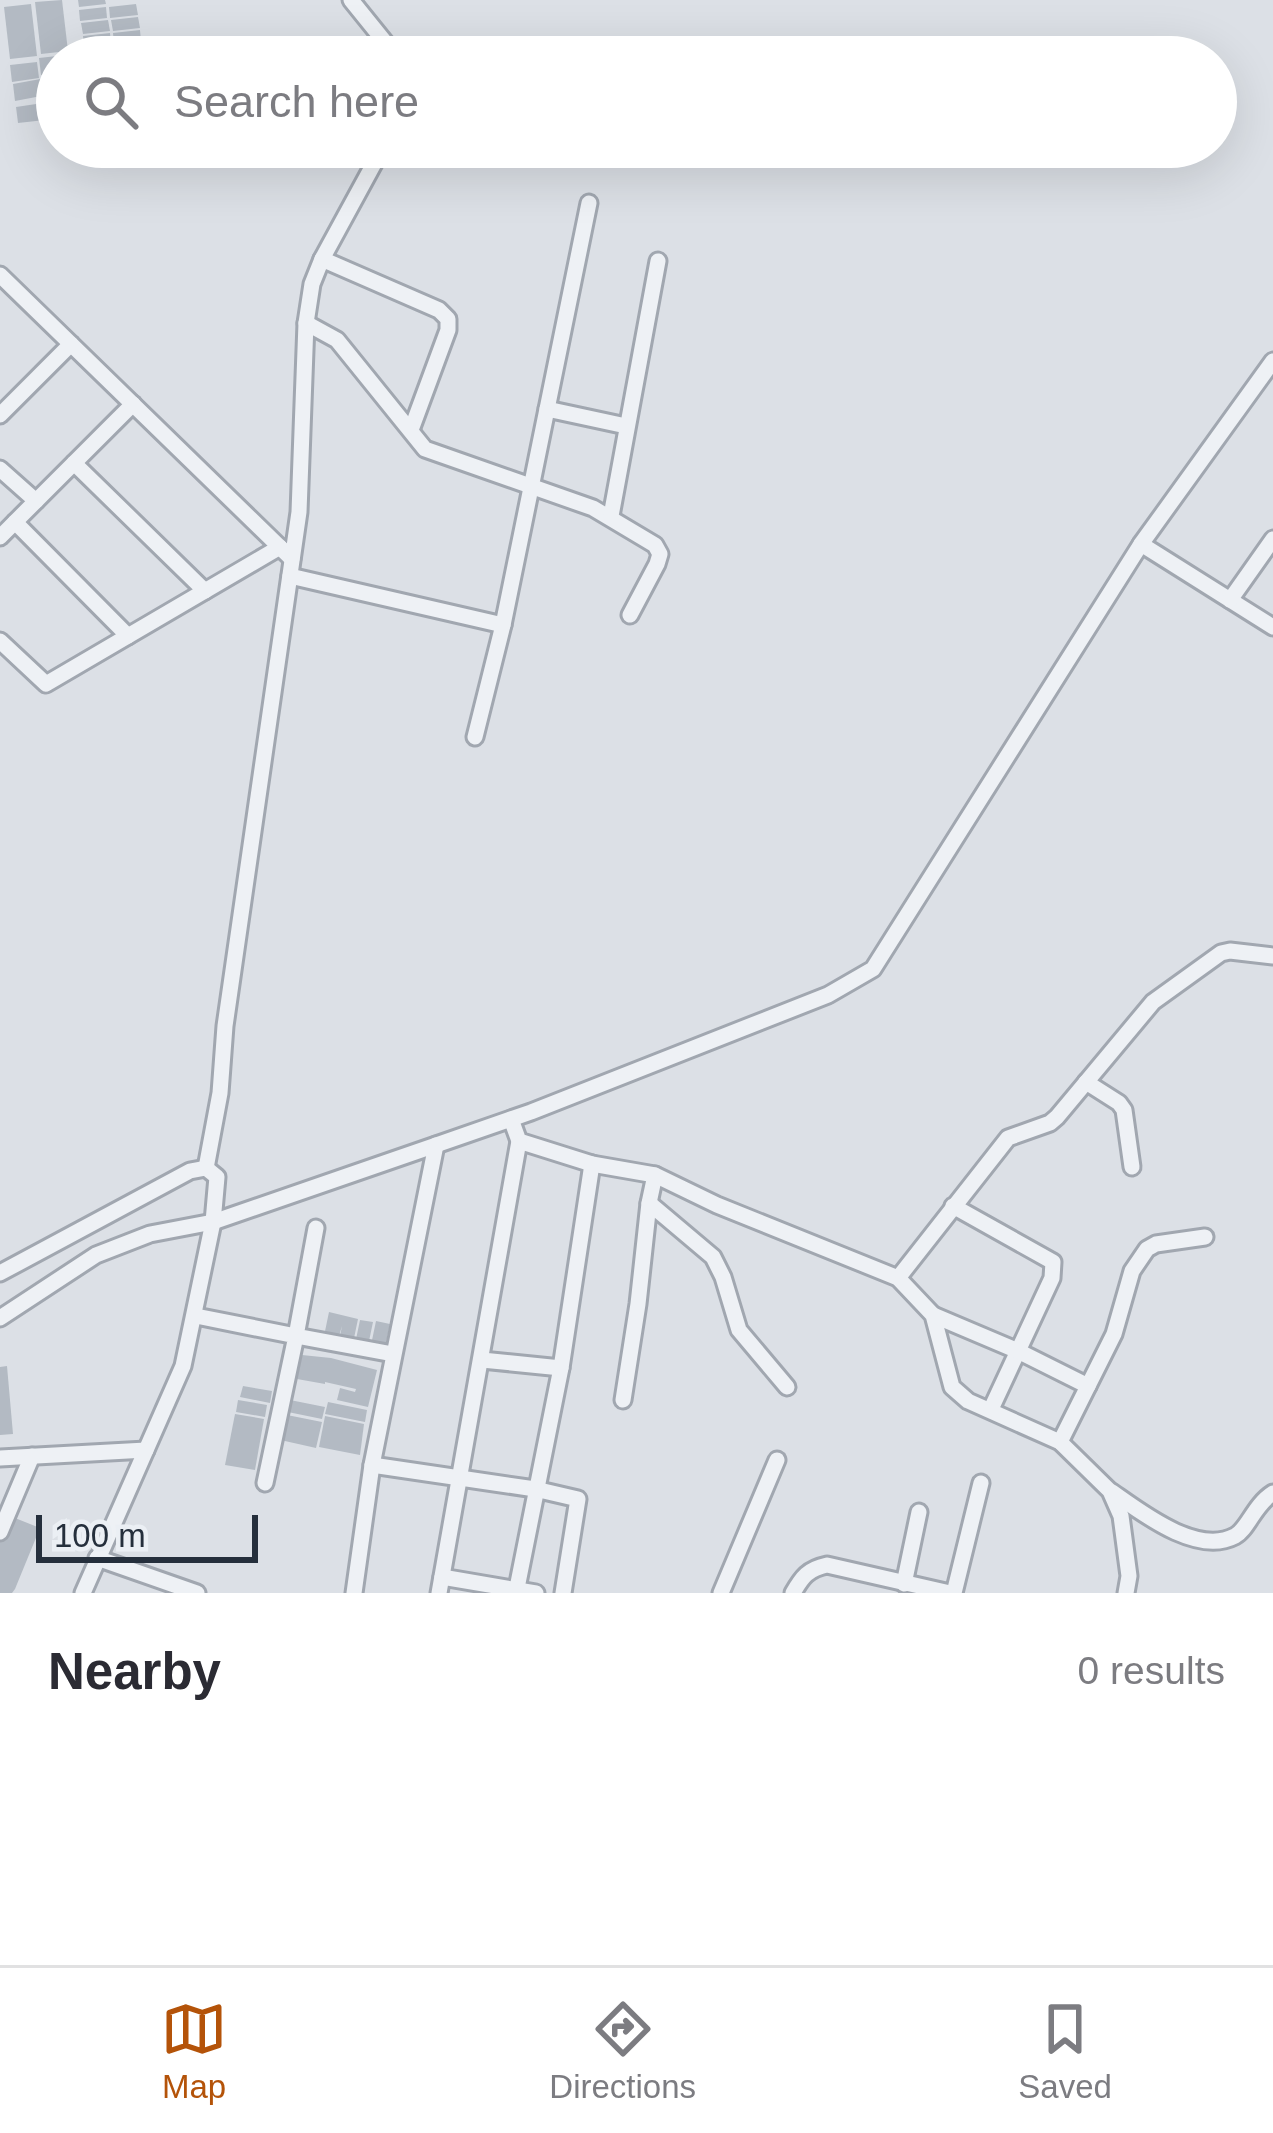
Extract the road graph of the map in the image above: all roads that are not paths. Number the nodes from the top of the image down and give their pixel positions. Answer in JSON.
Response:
{"nodes":[{"id":1,"x":351,"y":0,"type":"edge"},
{"id":2,"x":380,"y":36,"type":"edge"},
{"id":3,"x":372,"y":168,"type":"edge"},
{"id":4,"x":589,"y":203,"type":"dead end"},
{"id":5,"x":322,"y":259,"type":"junction"},
{"id":6,"x":658,"y":261,"type":"dead end"},
{"id":7,"x":4,"y":286,"type":"edge"},
{"id":8,"x":307,"y":323,"type":"junction"},
{"id":9,"x":71,"y":344,"type":"junction"},
{"id":10,"x":1273,"y":361,"type":"edge"},
{"id":11,"x":133,"y":404,"type":"junction"},
{"id":12,"x":547,"y":409,"type":"junction"},
{"id":13,"x":0,"y":415,"type":"edge"},
{"id":14,"x":626,"y":426,"type":"junction"},
{"id":15,"x":411,"y":430,"type":"junction"},
{"id":16,"x":74,"y":463,"type":"junction"},
{"id":17,"x":0,"y":469,"type":"edge"},
{"id":18,"x":530,"y":486,"type":"junction"},
{"id":19,"x":36,"y":501,"type":"junction"},
{"id":20,"x":611,"y":517,"type":"junction"},
{"id":21,"x":15,"y":522,"type":"junction"},
{"id":22,"x":0,"y":537,"type":"edge"},
{"id":23,"x":1273,"y":538,"type":"edge"},
{"id":24,"x":1141,"y":544,"type":"junction"},
{"id":25,"x":288,"y":560,"type":"junction"},
{"id":26,"x":205,"y":591,"type":"junction"},
{"id":27,"x":1230,"y":601,"type":"junction"},
{"id":28,"x":630,"y":615,"type":"dead end"},
{"id":29,"x":503,"y":625,"type":"junction"},
{"id":30,"x":1273,"y":627,"type":"edge"},
{"id":31,"x":128,"y":636,"type":"junction"},
{"id":32,"x":0,"y":641,"type":"edge"},
{"id":33,"x":475,"y":737,"type":"dead end"},
{"id":34,"x":1273,"y":956,"type":"edge"},
{"id":35,"x":1086,"y":1082,"type":"junction"},
{"id":36,"x":511,"y":1119,"type":"junction"},
{"id":37,"x":519,"y":1141,"type":"junction"},
{"id":38,"x":436,"y":1145,"type":"junction"},
{"id":39,"x":592,"y":1164,"type":"junction"},
{"id":40,"x":1132,"y":1166,"type":"dead end"},
{"id":41,"x":211,"y":1173,"type":"junction"},
{"id":42,"x":655,"y":1175,"type":"junction"},
{"id":43,"x":649,"y":1203,"type":"junction"},
{"id":44,"x":953,"y":1206,"type":"junction"},
{"id":45,"x":213,"y":1222,"type":"junction"},
{"id":46,"x":316,"y":1228,"type":"dead end"},
{"id":47,"x":1205,"y":1237,"type":"dead end"},
{"id":48,"x":0,"y":1273,"type":"edge"},
{"id":49,"x":898,"y":1278,"type":"junction"},
{"id":50,"x":933,"y":1315,"type":"junction"},
{"id":51,"x":196,"y":1316,"type":"junction"},
{"id":52,"x":0,"y":1318,"type":"edge"},
{"id":53,"x":296,"y":1336,"type":"junction"},
{"id":54,"x":1018,"y":1351,"type":"junction"},
{"id":55,"x":393,"y":1354,"type":"junction"},
{"id":56,"x":482,"y":1360,"type":"junction"},
{"id":57,"x":561,"y":1368,"type":"junction"},
{"id":58,"x":1088,"y":1386,"type":"junction"},
{"id":59,"x":787,"y":1388,"type":"dead end"},
{"id":60,"x":623,"y":1400,"type":"dead end"},
{"id":61,"x":991,"y":1409,"type":"junction"},
{"id":62,"x":1060,"y":1442,"type":"junction"},
{"id":63,"x":146,"y":1450,"type":"junction"},
{"id":64,"x":32,"y":1456,"type":"junction"},
{"id":65,"x":0,"y":1458,"type":"edge"},
{"id":66,"x":777,"y":1460,"type":"dead end"},
{"id":67,"x":372,"y":1465,"type":"junction"},
{"id":68,"x":458,"y":1478,"type":"junction"},
{"id":69,"x":265,"y":1483,"type":"dead end"},
{"id":70,"x":981,"y":1483,"type":"dead end"},
{"id":71,"x":535,"y":1489,"type":"junction"},
{"id":72,"x":1110,"y":1491,"type":"junction"},
{"id":73,"x":1273,"y":1493,"type":"edge"},
{"id":74,"x":919,"y":1512,"type":"dead end"},
{"id":75,"x":0,"y":1532,"type":"edge"},
{"id":76,"x":97,"y":1558,"type":"junction"},
{"id":77,"x":904,"y":1584,"type":"junction"},
{"id":78,"x":440,"y":1585,"type":"edge"},
{"id":79,"x":516,"y":1591,"type":"edge"},
{"id":80,"x":83,"y":1593,"type":"edge"},
{"id":81,"x":197,"y":1593,"type":"edge"},
{"id":82,"x":354,"y":1593,"type":"edge"},
{"id":83,"x":536,"y":1593,"type":"edge"},
{"id":84,"x":563,"y":1593,"type":"edge"},
{"id":85,"x":721,"y":1593,"type":"edge"},
{"id":86,"x":793,"y":1593,"type":"edge"},
{"id":87,"x":952,"y":1593,"type":"edge"},
{"id":88,"x":1126,"y":1593,"type":"edge"}],
"edges":[{"from":1,"to":2,"type":"street"},
{"from":3,"to":5,"type":"street"},
{"from":4,"to":12,"type":"street"},
{"from":5,"to":8,"type":"street"},
{"from":5,"to":15,"type":"street"},
{"from":6,"to":14,"type":"street"},
{"from":7,"to":9,"type":"street"},
{"from":8,"to":15,"type":"street"},
{"from":8,"to":25,"type":"street"},
{"from":9,"to":11,"type":"street"},
{"from":9,"to":13,"type":"street"},
{"from":10,"to":24,"type":"street"},
{"from":11,"to":16,"type":"street"},
{"from":11,"to":25,"type":"street"},
{"from":12,"to":14,"type":"street"},
{"from":12,"to":18,"type":"street"},
{"from":14,"to":20,"type":"street"},
{"from":15,"to":18,"type":"street"},
{"from":16,"to":19,"type":"street"},
{"from":16,"to":26,"type":"street"},
{"from":17,"to":19,"type":"street"},
{"from":18,"to":20,"type":"street"},
{"from":18,"to":29,"type":"street"},
{"from":19,"to":21,"type":"street"},
{"from":20,"to":28,"type":"street"},
{"from":21,"to":22,"type":"street"},
{"from":21,"to":31,"type":"street"},
{"from":23,"to":27,"type":"street"},
{"from":24,"to":27,"type":"street"},
{"from":24,"to":36,"type":"street"},
{"from":25,"to":26,"type":"street"},
{"from":25,"to":29,"type":"street"},
{"from":25,"to":41,"type":"street"},
{"from":26,"to":31,"type":"street"},
{"from":27,"to":30,"type":"street"},
{"from":29,"to":33,"type":"street"},
{"from":31,"to":32,"type":"street"},
{"from":34,"to":35,"type":"street"},
{"from":35,"to":40,"type":"street"},
{"from":35,"to":44,"type":"street"},
{"from":36,"to":37,"type":"street"},
{"from":36,"to":38,"type":"street"},
{"from":37,"to":39,"type":"street"},
{"from":37,"to":56,"type":"street"},
{"from":38,"to":45,"type":"street"},
{"from":38,"to":55,"type":"street"},
{"from":39,"to":42,"type":"street"},
{"from":39,"to":57,"type":"street"},
{"from":41,"to":45,"type":"street"},
{"from":41,"to":48,"type":"street"},
{"from":42,"to":43,"type":"street"},
{"from":42,"to":49,"type":"street"},
{"from":43,"to":59,"type":"street"},
{"from":43,"to":60,"type":"street"},
{"from":44,"to":49,"type":"street"},
{"from":44,"to":54,"type":"street"},
{"from":45,"to":51,"type":"street"},
{"from":45,"to":52,"type":"street"},
{"from":46,"to":53,"type":"street"},
{"from":47,"to":58,"type":"street"},
{"from":49,"to":50,"type":"street"},
{"from":50,"to":54,"type":"street"},
{"from":50,"to":61,"type":"street"},
{"from":51,"to":53,"type":"street"},
{"from":51,"to":63,"type":"street"},
{"from":53,"to":55,"type":"street"},
{"from":53,"to":69,"type":"street"},
{"from":54,"to":58,"type":"street"},
{"from":54,"to":61,"type":"street"},
{"from":55,"to":67,"type":"street"},
{"from":56,"to":57,"type":"street"},
{"from":56,"to":68,"type":"street"},
{"from":57,"to":71,"type":"street"},
{"from":58,"to":62,"type":"street"},
{"from":61,"to":62,"type":"street"},
{"from":62,"to":72,"type":"street"},
{"from":63,"to":64,"type":"street"},
{"from":63,"to":76,"type":"street"},
{"from":64,"to":65,"type":"street"},
{"from":64,"to":75,"type":"street"},
{"from":66,"to":85,"type":"street"},
{"from":67,"to":68,"type":"street"},
{"from":67,"to":82,"type":"street"},
{"from":68,"to":71,"type":"street"},
{"from":68,"to":78,"type":"street"},
{"from":70,"to":87,"type":"street"},
{"from":71,"to":79,"type":"street"},
{"from":71,"to":84,"type":"street"},
{"from":72,"to":73,"type":"street"},
{"from":72,"to":88,"type":"street"},
{"from":74,"to":77,"type":"street"},
{"from":76,"to":80,"type":"street"},
{"from":76,"to":81,"type":"street"},
{"from":77,"to":86,"type":"street"},
{"from":77,"to":87,"type":"street"},
{"from":78,"to":79,"type":"street"},
{"from":79,"to":83,"type":"street"}]}
